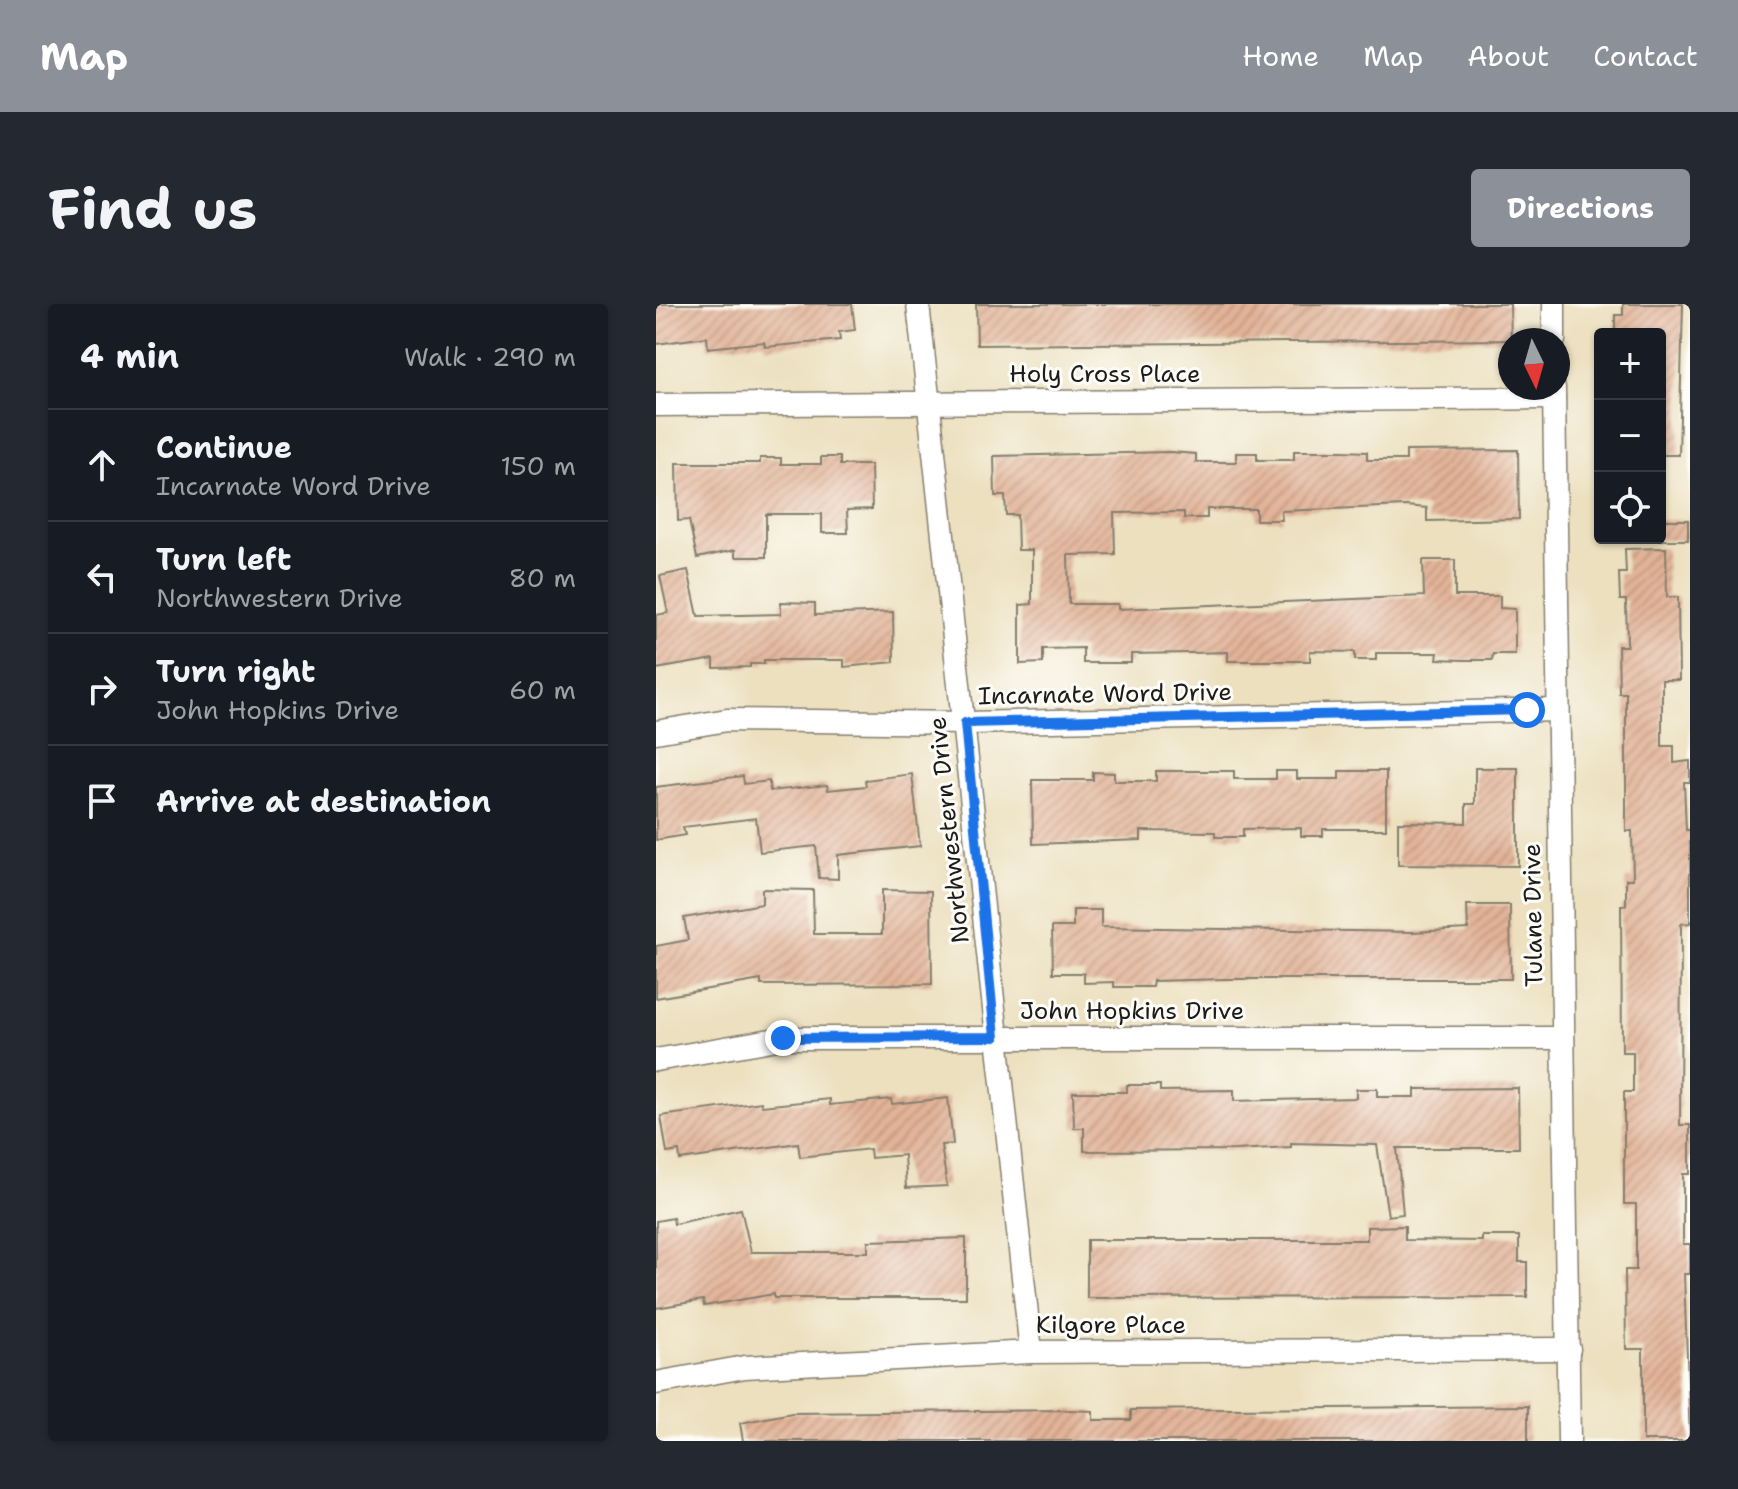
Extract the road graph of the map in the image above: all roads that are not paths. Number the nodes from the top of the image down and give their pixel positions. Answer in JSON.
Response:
{"nodes":[{"id":1,"x":918,"y":304,"type":"edge"},
{"id":2,"x":1554,"y":304,"type":"edge"},
{"id":3,"x":1554,"y":328,"type":"edge"},
{"id":4,"x":1498,"y":394,"type":"edge"},
{"id":5,"x":928,"y":400,"type":"junction"},
{"id":6,"x":1554,"y":400,"type":"edge"},
{"id":7,"x":656,"y":405,"type":"edge"},
{"id":8,"x":1557,"y":710,"type":"junction"},
{"id":9,"x":965,"y":723,"type":"junction"},
{"id":10,"x":656,"y":732,"type":"edge"},
{"id":11,"x":995,"y":1037,"type":"junction"},
{"id":12,"x":1561,"y":1038,"type":"junction"},
{"id":13,"x":656,"y":1060,"type":"edge"},
{"id":14,"x":1569,"y":1349,"type":"junction"},
{"id":15,"x":1031,"y":1352,"type":"junction"},
{"id":16,"x":656,"y":1383,"type":"edge"},
{"id":17,"x":1569,"y":1441,"type":"edge"}],
"edges":[{"from":1,"to":5,"type":"street","name":"Northwestern Drive"},
{"from":2,"to":3,"type":"street"},
{"from":4,"to":5,"type":"street","name":"Holy Cross Place"},
{"from":5,"to":7,"type":"street","name":"Holy Cross Place"},
{"from":5,"to":9,"type":"street","name":"Northwestern Drive"},
{"from":6,"to":8,"type":"street","name":"Tulane Drive"},
{"from":8,"to":9,"type":"street","name":"Incarnate Word Drive"},
{"from":8,"to":12,"type":"street","name":"Tulane Drive"},
{"from":9,"to":10,"type":"street","name":"Incarnate Word Drive"},
{"from":9,"to":11,"type":"street","name":"Northwestern Drive"},
{"from":11,"to":12,"type":"street","name":"John Hopkins Drive"},
{"from":11,"to":13,"type":"street","name":"John Hopkins Drive"},
{"from":11,"to":15,"type":"street","name":"Northwestern Drive"},
{"from":12,"to":14,"type":"street","name":"Tulane Drive"},
{"from":14,"to":15,"type":"street","name":"Kilgore Place"},
{"from":14,"to":17,"type":"street","name":"Tulane Drive"},
{"from":15,"to":16,"type":"street","name":"Kilgore Place"}]}
